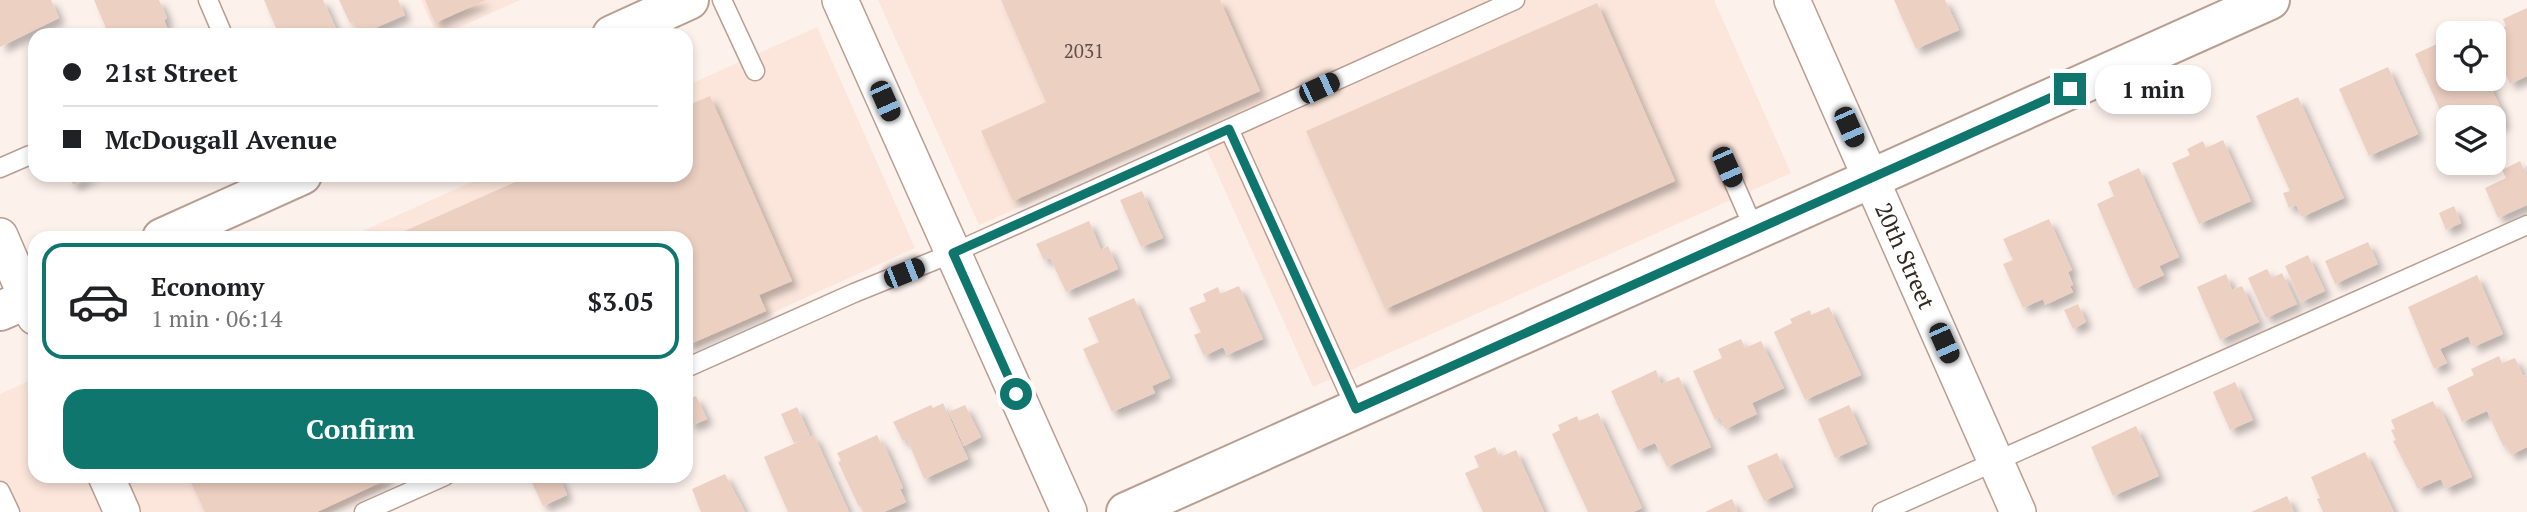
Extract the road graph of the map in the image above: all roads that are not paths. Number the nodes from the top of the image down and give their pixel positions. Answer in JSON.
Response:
{"nodes":[{"id":1,"x":208,"y":0,"type":"edge"},
{"id":2,"x":722,"y":0,"type":"edge"},
{"id":3,"x":840,"y":0,"type":"edge"},
{"id":4,"x":1516,"y":0,"type":"edge"},
{"id":5,"x":1792,"y":0,"type":"edge"},
{"id":6,"x":2270,"y":0,"type":"edge"},
{"id":7,"x":669,"y":4,"type":"edge"},
{"id":8,"x":220,"y":28,"type":"edge"},
{"id":9,"x":625,"y":28,"type":"edge"},
{"id":10,"x":755,"y":71,"type":"dead end"},
{"id":11,"x":1229,"y":129,"type":"junction"},
{"id":12,"x":28,"y":156,"type":"edge"},
{"id":13,"x":1727,"y":167,"type":"dead end"},
{"id":14,"x":0,"y":168,"type":"edge"},
{"id":15,"x":1871,"y":178,"type":"junction"},
{"id":16,"x":280,"y":182,"type":"edge"},
{"id":17,"x":2527,"y":225,"type":"edge"},
{"id":18,"x":1755,"y":230,"type":"junction"},
{"id":19,"x":177,"y":231,"type":"edge"},
{"id":20,"x":0,"y":236,"type":"edge"},
{"id":21,"x":953,"y":253,"type":"junction"},
{"id":22,"x":24,"y":306,"type":"edge"},
{"id":23,"x":693,"y":364,"type":"edge"},
{"id":24,"x":1356,"y":409,"type":"junction"},
{"id":25,"x":1996,"y":461,"type":"junction"},
{"id":26,"x":109,"y":483,"type":"edge"},
{"id":27,"x":429,"y":483,"type":"edge"},
{"id":28,"x":0,"y":491,"type":"edge"},
{"id":29,"x":10,"y":512,"type":"edge"},
{"id":30,"x":122,"y":512,"type":"edge"},
{"id":31,"x":364,"y":512,"type":"edge"},
{"id":32,"x":1069,"y":512,"type":"edge"},
{"id":33,"x":1126,"y":512,"type":"edge"},
{"id":34,"x":1882,"y":512,"type":"edge"},
{"id":35,"x":2018,"y":512,"type":"edge"}],
"edges":[{"from":1,"to":8,"type":"lane"},
{"from":2,"to":10,"type":"lane"},
{"from":3,"to":21,"type":"street"},
{"from":4,"to":11,"type":"lane"},
{"from":5,"to":15,"type":"street","name":"20th Street"},
{"from":6,"to":15,"type":"street"},
{"from":7,"to":9,"type":"street"},
{"from":11,"to":21,"type":"lane"},
{"from":11,"to":24,"type":"lane"},
{"from":12,"to":14,"type":"lane"},
{"from":13,"to":18,"type":"lane"},
{"from":15,"to":18,"type":"street"},
{"from":15,"to":25,"type":"street","name":"20th Street"},
{"from":16,"to":19,"type":"street"},
{"from":17,"to":25,"type":"lane"},
{"from":18,"to":24,"type":"street"},
{"from":20,"to":22,"type":"street"},
{"from":21,"to":23,"type":"lane"},
{"from":21,"to":32,"type":"street"},
{"from":24,"to":33,"type":"street"},
{"from":25,"to":34,"type":"lane"},
{"from":25,"to":35,"type":"street","name":"20th Street"},
{"from":26,"to":30,"type":"street"},
{"from":27,"to":31,"type":"lane"},
{"from":28,"to":29,"type":"lane"}]}
